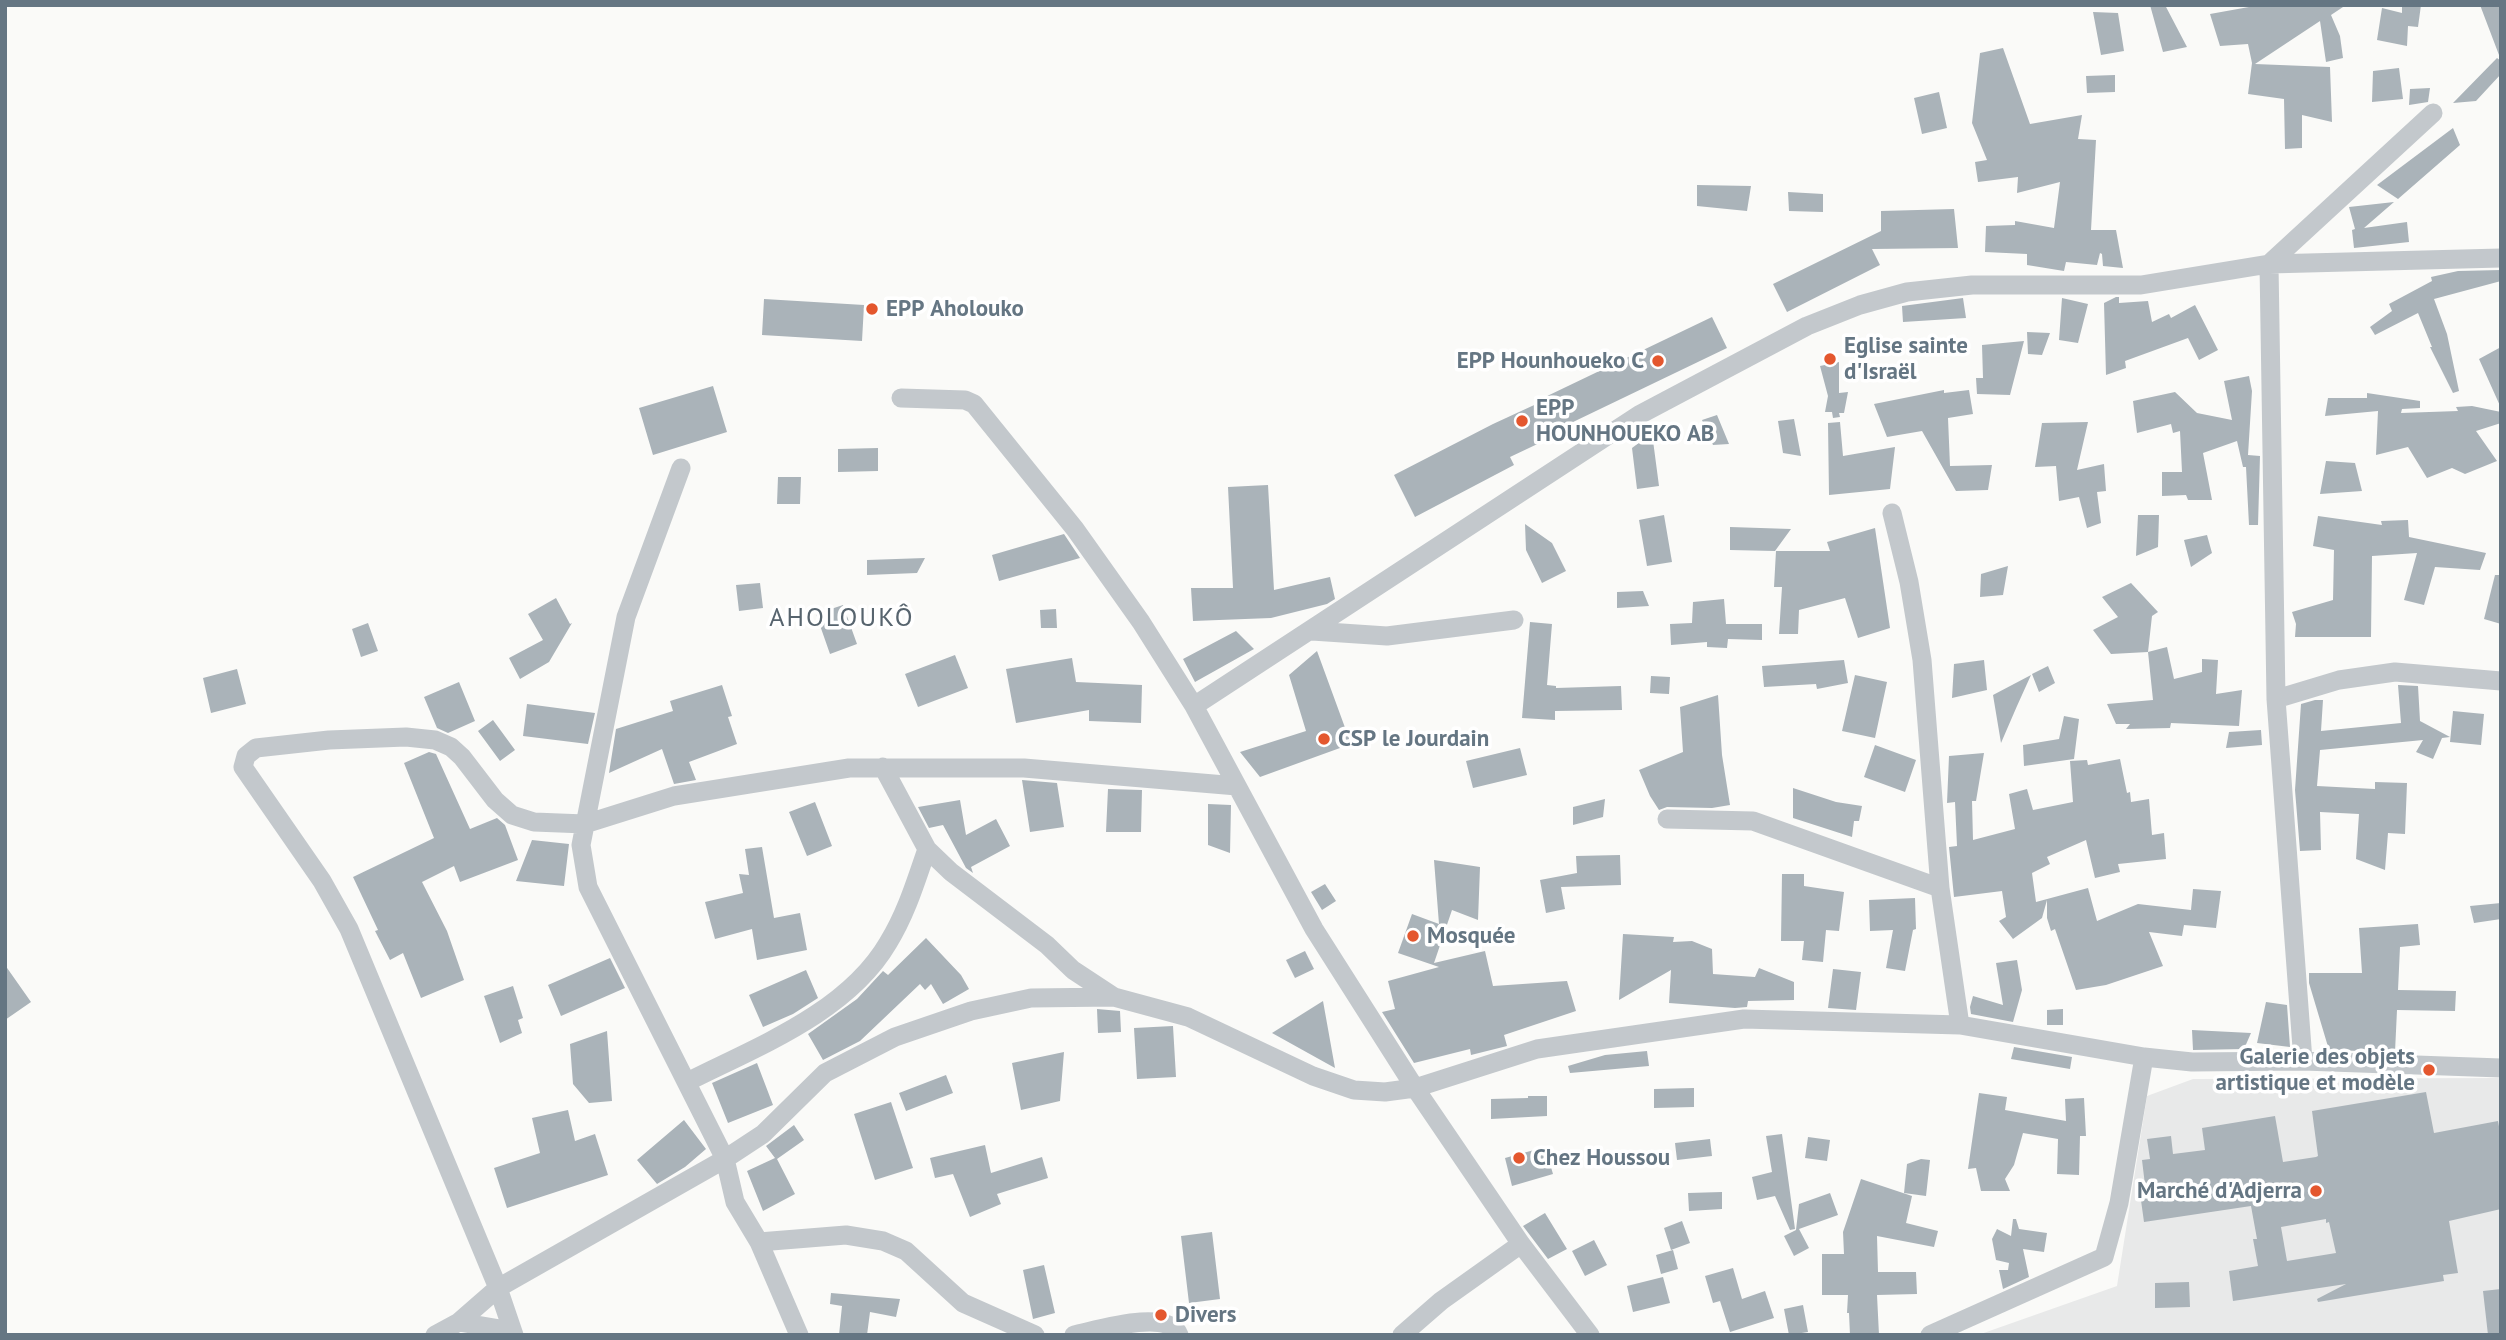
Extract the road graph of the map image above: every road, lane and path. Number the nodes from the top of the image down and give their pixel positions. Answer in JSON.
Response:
{"nodes":[{"id":1,"x":2433,"y":113,"type":"dead end"},
{"id":2,"x":2501,"y":258,"type":"edge"},
{"id":3,"x":2269,"y":264,"type":"junction"},
{"id":4,"x":901,"y":398,"type":"dead end"},
{"id":5,"x":681,"y":468,"type":"dead end"},
{"id":6,"x":1892,"y":513,"type":"dead end"},
{"id":7,"x":1514,"y":620,"type":"dead end"},
{"id":8,"x":1312,"y":631,"type":"junction"},
{"id":9,"x":2501,"y":681,"type":"edge"},
{"id":10,"x":2276,"y":699,"type":"junction"},
{"id":11,"x":1194,"y":706,"type":"junction"},
{"id":12,"x":883,"y":767,"type":"junction"},
{"id":13,"x":1237,"y":786,"type":"junction"},
{"id":14,"x":1667,"y":819,"type":"dead end"},
{"id":15,"x":585,"y":824,"type":"junction"},
{"id":16,"x":927,"y":849,"type":"junction"},
{"id":17,"x":1940,"y":888,"type":"junction"},
{"id":18,"x":1114,"y":997,"type":"junction"},
{"id":19,"x":1960,"y":1025,"type":"junction"},
{"id":20,"x":2144,"y":1057,"type":"junction"},
{"id":21,"x":2303,"y":1061,"type":"junction"},
{"id":22,"x":2501,"y":1068,"type":"edge"},
{"id":23,"x":687,"y":1082,"type":"junction"},
{"id":24,"x":1415,"y":1087,"type":"junction"},
{"id":25,"x":726,"y":1159,"type":"junction"},
{"id":26,"x":758,"y":1242,"type":"junction"},
{"id":27,"x":1521,"y":1244,"type":"junction"},
{"id":28,"x":498,"y":1288,"type":"junction"},
{"id":29,"x":458,"y":1322,"type":"junction"},
{"id":30,"x":513,"y":1333,"type":"edge"},
{"id":31,"x":435,"y":1335,"type":"edge"},
{"id":32,"x":799,"y":1335,"type":"edge"},
{"id":33,"x":1035,"y":1335,"type":"edge"},
{"id":34,"x":1074,"y":1335,"type":"edge"},
{"id":35,"x":1178,"y":1335,"type":"edge"},
{"id":36,"x":1402,"y":1335,"type":"edge"},
{"id":37,"x":1590,"y":1335,"type":"edge"},
{"id":38,"x":1930,"y":1335,"type":"edge"}],
"edges":[{"from":1,"to":3,"type":"street"},
{"from":2,"to":3,"type":"street"},
{"from":3,"to":8,"type":"street"},
{"from":3,"to":10,"type":"street"},
{"from":4,"to":11,"type":"street"},
{"from":5,"to":15,"type":"street"},
{"from":6,"to":17,"type":"street"},
{"from":7,"to":8,"type":"street"},
{"from":8,"to":11,"type":"street"},
{"from":9,"to":10,"type":"street"},
{"from":10,"to":21,"type":"street"},
{"from":11,"to":13,"type":"street"},
{"from":12,"to":13,"type":"street"},
{"from":12,"to":15,"type":"street"},
{"from":12,"to":16,"type":"street"},
{"from":13,"to":24,"type":"street"},
{"from":14,"to":17,"type":"street"},
{"from":15,"to":23,"type":"street"},
{"from":15,"to":28,"type":"street"},
{"from":16,"to":18,"type":"street"},
{"from":16,"to":23,"type":"street"},
{"from":17,"to":19,"type":"street"},
{"from":18,"to":24,"type":"street"},
{"from":18,"to":25,"type":"street"},
{"from":19,"to":20,"type":"street"},
{"from":19,"to":24,"type":"street"},
{"from":20,"to":21,"type":"street"},
{"from":20,"to":38,"type":"street"},
{"from":21,"to":22,"type":"street"},
{"from":23,"to":25,"type":"street"},
{"from":24,"to":27,"type":"street"},
{"from":25,"to":26,"type":"street"},
{"from":25,"to":28,"type":"street"},
{"from":26,"to":32,"type":"street"},
{"from":26,"to":33,"type":"street"},
{"from":27,"to":36,"type":"street"},
{"from":27,"to":37,"type":"street"},
{"from":28,"to":29,"type":"street"},
{"from":28,"to":30,"type":"street"},
{"from":29,"to":30,"type":"street"},
{"from":29,"to":31,"type":"street"},
{"from":34,"to":35,"type":"street"}]}
